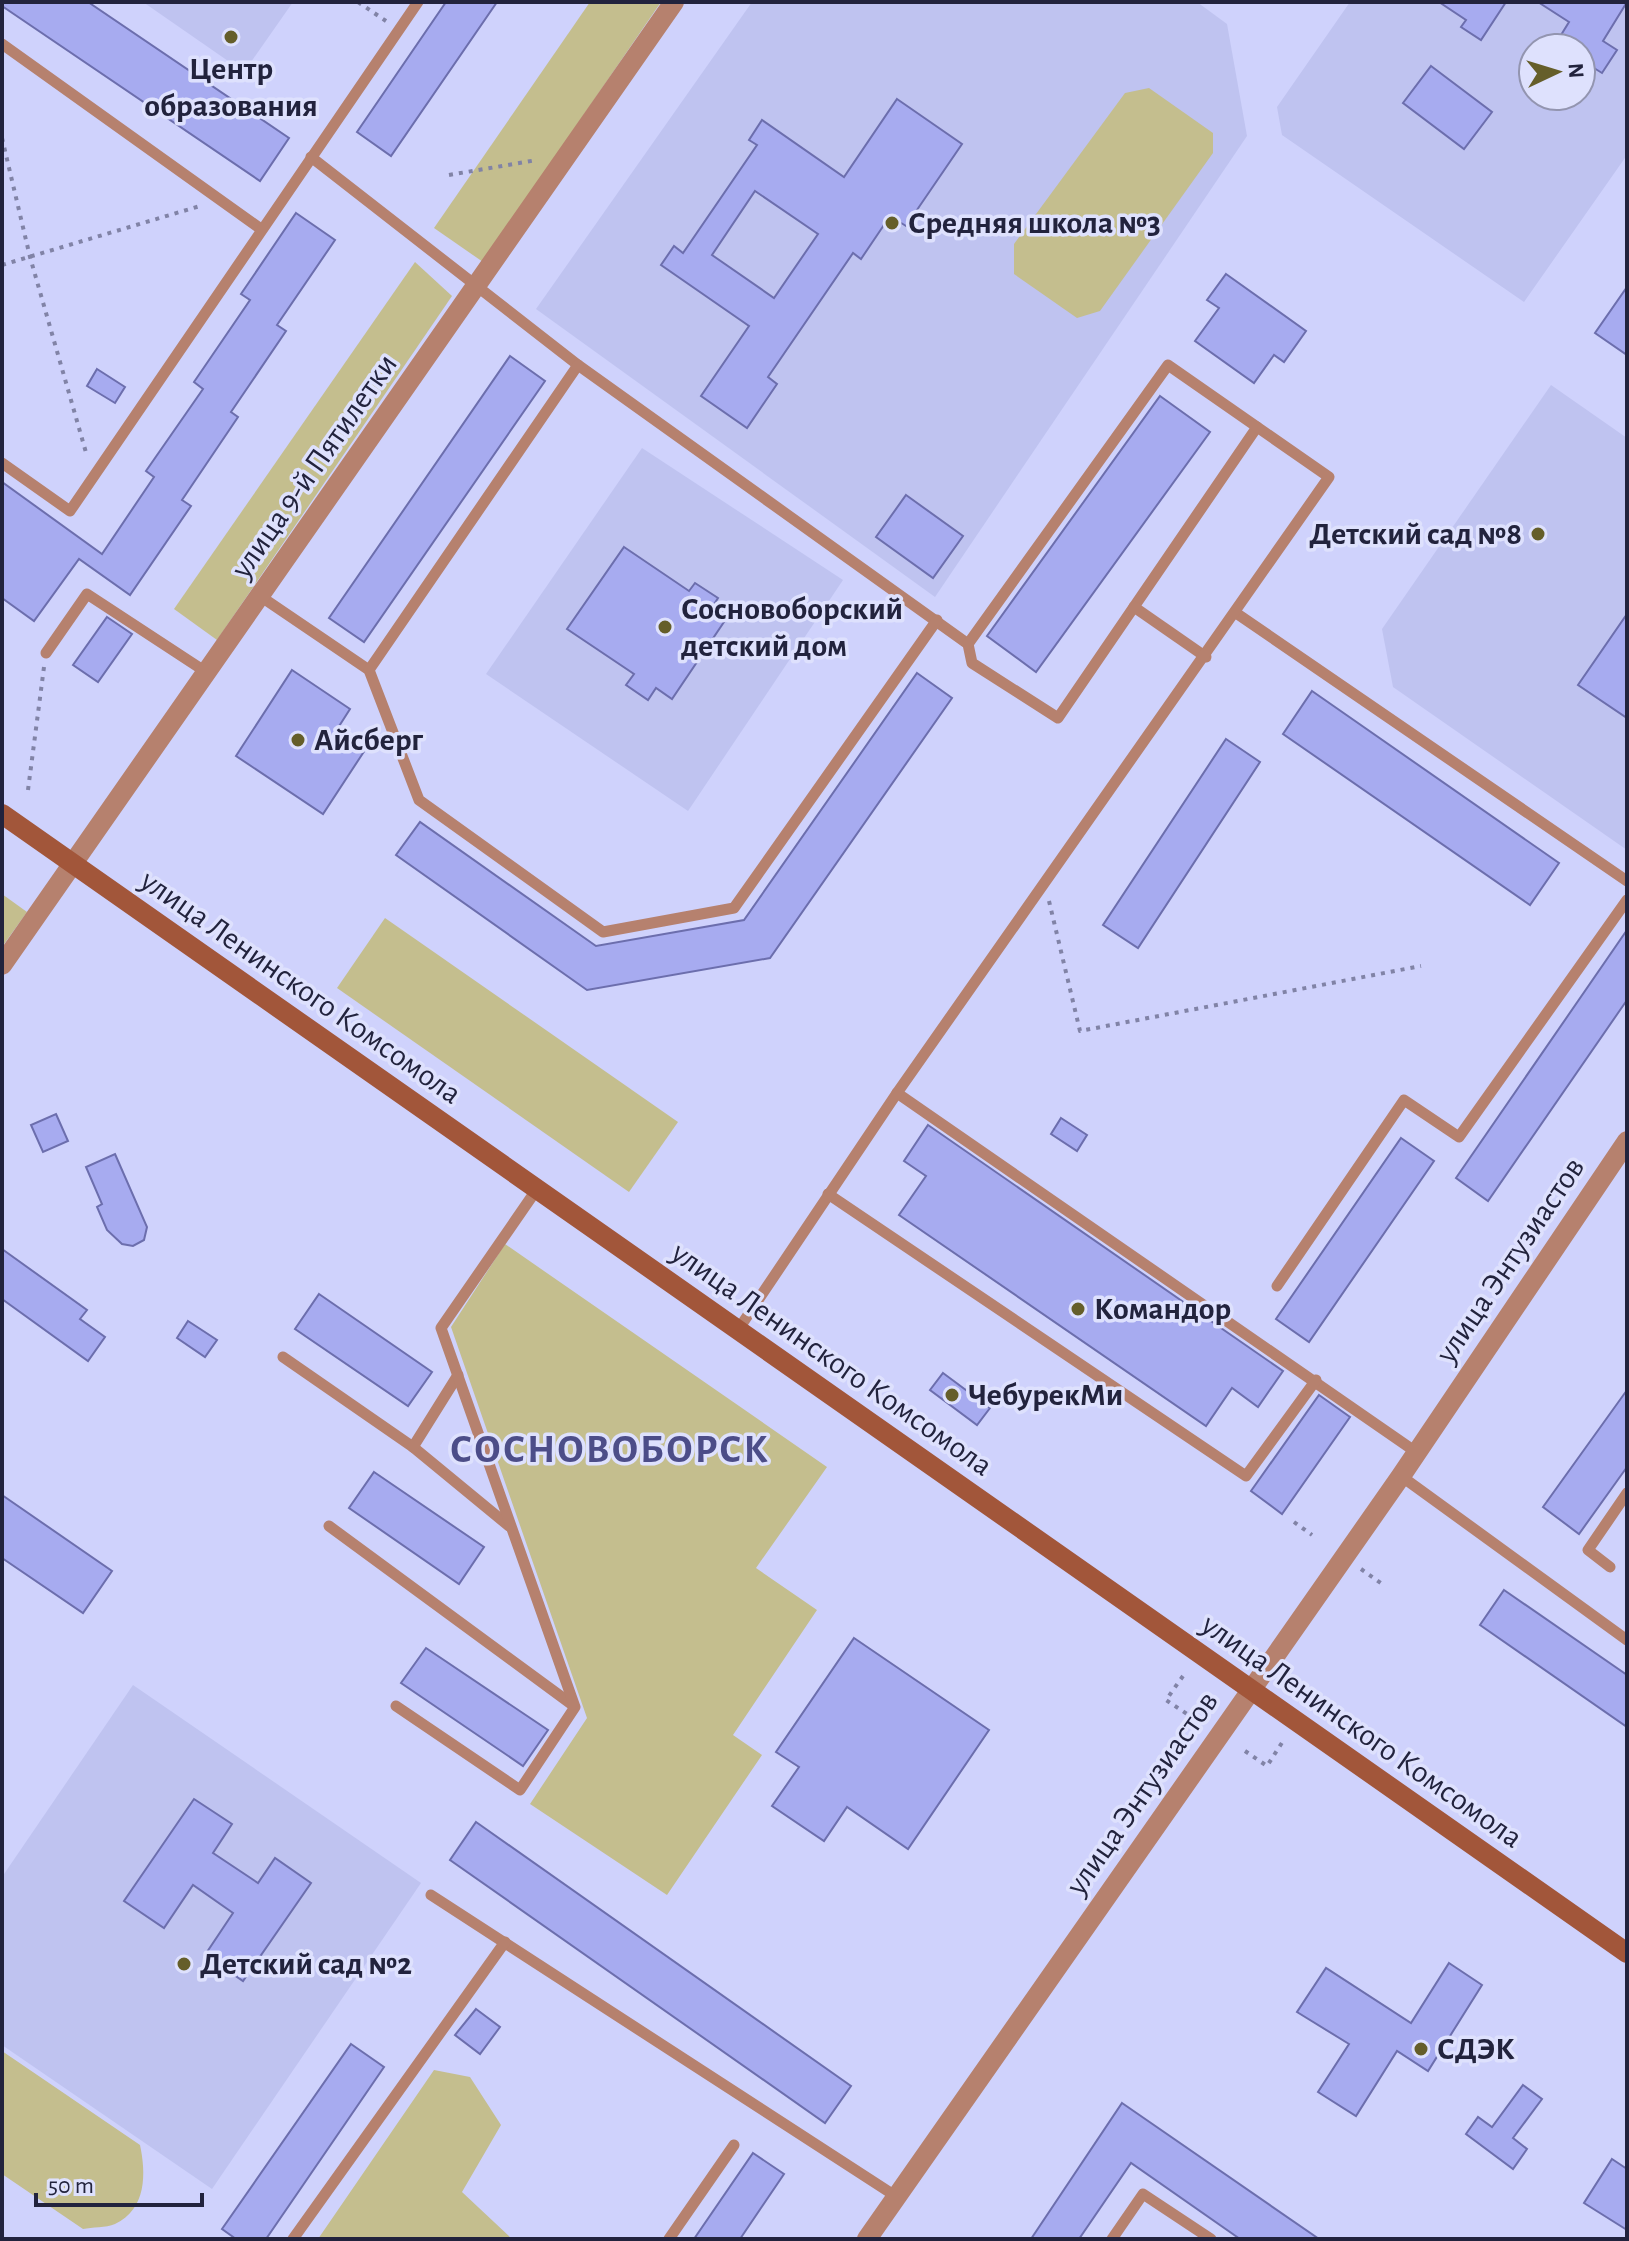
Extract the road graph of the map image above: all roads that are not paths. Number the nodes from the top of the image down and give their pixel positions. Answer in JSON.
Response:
{"nodes":[{"id":1,"x":418,"y":2,"type":"edge"},
{"id":2,"x":674,"y":2,"type":"edge"},
{"id":3,"x":2,"y":44,"type":"edge"},
{"id":4,"x":311,"y":157,"type":"junction"},
{"id":5,"x":261,"y":229,"type":"junction"},
{"id":6,"x":478,"y":284,"type":"junction"},
{"id":7,"x":578,"y":365,"type":"junction"},
{"id":8,"x":1257,"y":427,"type":"junction"},
{"id":9,"x":2,"y":463,"type":"edge"},
{"id":10,"x":260,"y":596,"type":"junction"},
{"id":11,"x":1134,"y":607,"type":"junction"},
{"id":12,"x":1236,"y":613,"type":"junction"},
{"id":13,"x":937,"y":620,"type":"junction"},
{"id":14,"x":968,"y":644,"type":"junction"},
{"id":15,"x":46,"y":653,"type":"road end"},
{"id":16,"x":1206,"y":657,"type":"junction"},
{"id":17,"x":369,"y":670,"type":"junction"},
{"id":18,"x":206,"y":672,"type":"junction"},
{"id":19,"x":2,"y":814,"type":"edge"},
{"id":20,"x":73,"y":864,"type":"junction"},
{"id":21,"x":1627,"y":881,"type":"edge"},
{"id":22,"x":1627,"y":900,"type":"edge"},
{"id":23,"x":2,"y":965,"type":"edge"},
{"id":24,"x":897,"y":1093,"type":"junction"},
{"id":25,"x":1627,"y":1141,"type":"edge"},
{"id":26,"x":537,"y":1189,"type":"junction"},
{"id":27,"x":828,"y":1194,"type":"junction"},
{"id":28,"x":1277,"y":1286,"type":"dead end"},
{"id":29,"x":738,"y":1330,"type":"junction"},
{"id":30,"x":283,"y":1357,"type":"dead end"},
{"id":31,"x":458,"y":1375,"type":"junction"},
{"id":32,"x":1316,"y":1380,"type":"junction"},
{"id":33,"x":413,"y":1447,"type":"junction"},
{"id":34,"x":1416,"y":1452,"type":"junction"},
{"id":35,"x":1401,"y":1476,"type":"junction"},
{"id":36,"x":1627,"y":1493,"type":"edge"},
{"id":37,"x":329,"y":1526,"type":"dead end"},
{"id":38,"x":509,"y":1526,"type":"junction"},
{"id":39,"x":1610,"y":1567,"type":"dead end"},
{"id":40,"x":1627,"y":1640,"type":"edge"},
{"id":41,"x":1251,"y":1689,"type":"junction"},
{"id":42,"x":396,"y":1706,"type":"dead end"},
{"id":43,"x":575,"y":1707,"type":"junction"},
{"id":44,"x":431,"y":1895,"type":"dead end"},
{"id":45,"x":505,"y":1942,"type":"junction"},
{"id":46,"x":1627,"y":1953,"type":"edge"},
{"id":47,"x":734,"y":2145,"type":"dead end"},
{"id":48,"x":897,"y":2197,"type":"junction"},
{"id":49,"x":293,"y":2239,"type":"edge"},
{"id":50,"x":669,"y":2239,"type":"edge"},
{"id":51,"x":867,"y":2239,"type":"edge"},
{"id":52,"x":1112,"y":2239,"type":"edge"},
{"id":53,"x":1211,"y":2239,"type":"edge"}],
"edges":[{"from":1,"to":4,"type":"lane"},
{"from":2,"to":6,"type":"street","name":"улица 9-й Пятилетки"},
{"from":3,"to":5,"type":"lane"},
{"from":4,"to":5,"type":"lane"},
{"from":4,"to":6,"type":"lane"},
{"from":5,"to":9,"type":"lane"},
{"from":6,"to":7,"type":"lane"},
{"from":6,"to":10,"type":"street","name":"улица 9-й Пятилетки"},
{"from":7,"to":13,"type":"lane"},
{"from":7,"to":17,"type":"lane"},
{"from":8,"to":11,"type":"lane"},
{"from":8,"to":12,"type":"lane"},
{"from":8,"to":14,"type":"lane"},
{"from":10,"to":17,"type":"lane"},
{"from":10,"to":18,"type":"street","name":"улица 9-й Пятилетки"},
{"from":11,"to":14,"type":"lane"},
{"from":11,"to":16,"type":"lane"},
{"from":12,"to":16,"type":"lane"},
{"from":12,"to":21,"type":"lane"},
{"from":13,"to":14,"type":"lane"},
{"from":13,"to":17,"type":"lane"},
{"from":15,"to":18,"type":"lane"},
{"from":16,"to":24,"type":"lane"},
{"from":18,"to":20,"type":"street","name":"улица 9-й Пятилетки"},
{"from":19,"to":20,"type":"main road","name":"улица Ленинского Комсомола"},
{"from":20,"to":23,"type":"street","name":"улица 9-й Пятилетки"},
{"from":20,"to":26,"type":"main road","name":"улица Ленинского Комсомола"},
{"from":22,"to":28,"type":"lane"},
{"from":24,"to":27,"type":"lane"},
{"from":24,"to":32,"type":"lane"},
{"from":25,"to":34,"type":"street","name":"улица Энтузиастов"},
{"from":26,"to":29,"type":"main road","name":"улица Ленинского Комсомола"},
{"from":26,"to":31,"type":"lane"},
{"from":27,"to":29,"type":"lane"},
{"from":27,"to":32,"type":"lane"},
{"from":29,"to":41,"type":"main road","name":"улица Ленинского Комсомола"},
{"from":30,"to":33,"type":"lane"},
{"from":31,"to":33,"type":"lane"},
{"from":31,"to":38,"type":"lane"},
{"from":32,"to":34,"type":"lane"},
{"from":33,"to":38,"type":"lane"},
{"from":34,"to":35,"type":"street","name":"улица Энтузиастов"},
{"from":35,"to":40,"type":"lane"},
{"from":35,"to":41,"type":"street","name":"улица Энтузиастов"},
{"from":36,"to":39,"type":"lane"},
{"from":37,"to":43,"type":"lane"},
{"from":38,"to":43,"type":"lane"},
{"from":41,"to":46,"type":"main road","name":"улица Ленинского Комсомола"},
{"from":41,"to":48,"type":"street","name":"улица Энтузиастов"},
{"from":42,"to":43,"type":"lane"},
{"from":44,"to":45,"type":"lane"},
{"from":45,"to":48,"type":"lane"},
{"from":45,"to":49,"type":"lane"},
{"from":47,"to":50,"type":"lane"},
{"from":48,"to":51,"type":"street","name":"улица Энтузиастов"},
{"from":52,"to":53,"type":"lane"}]}
